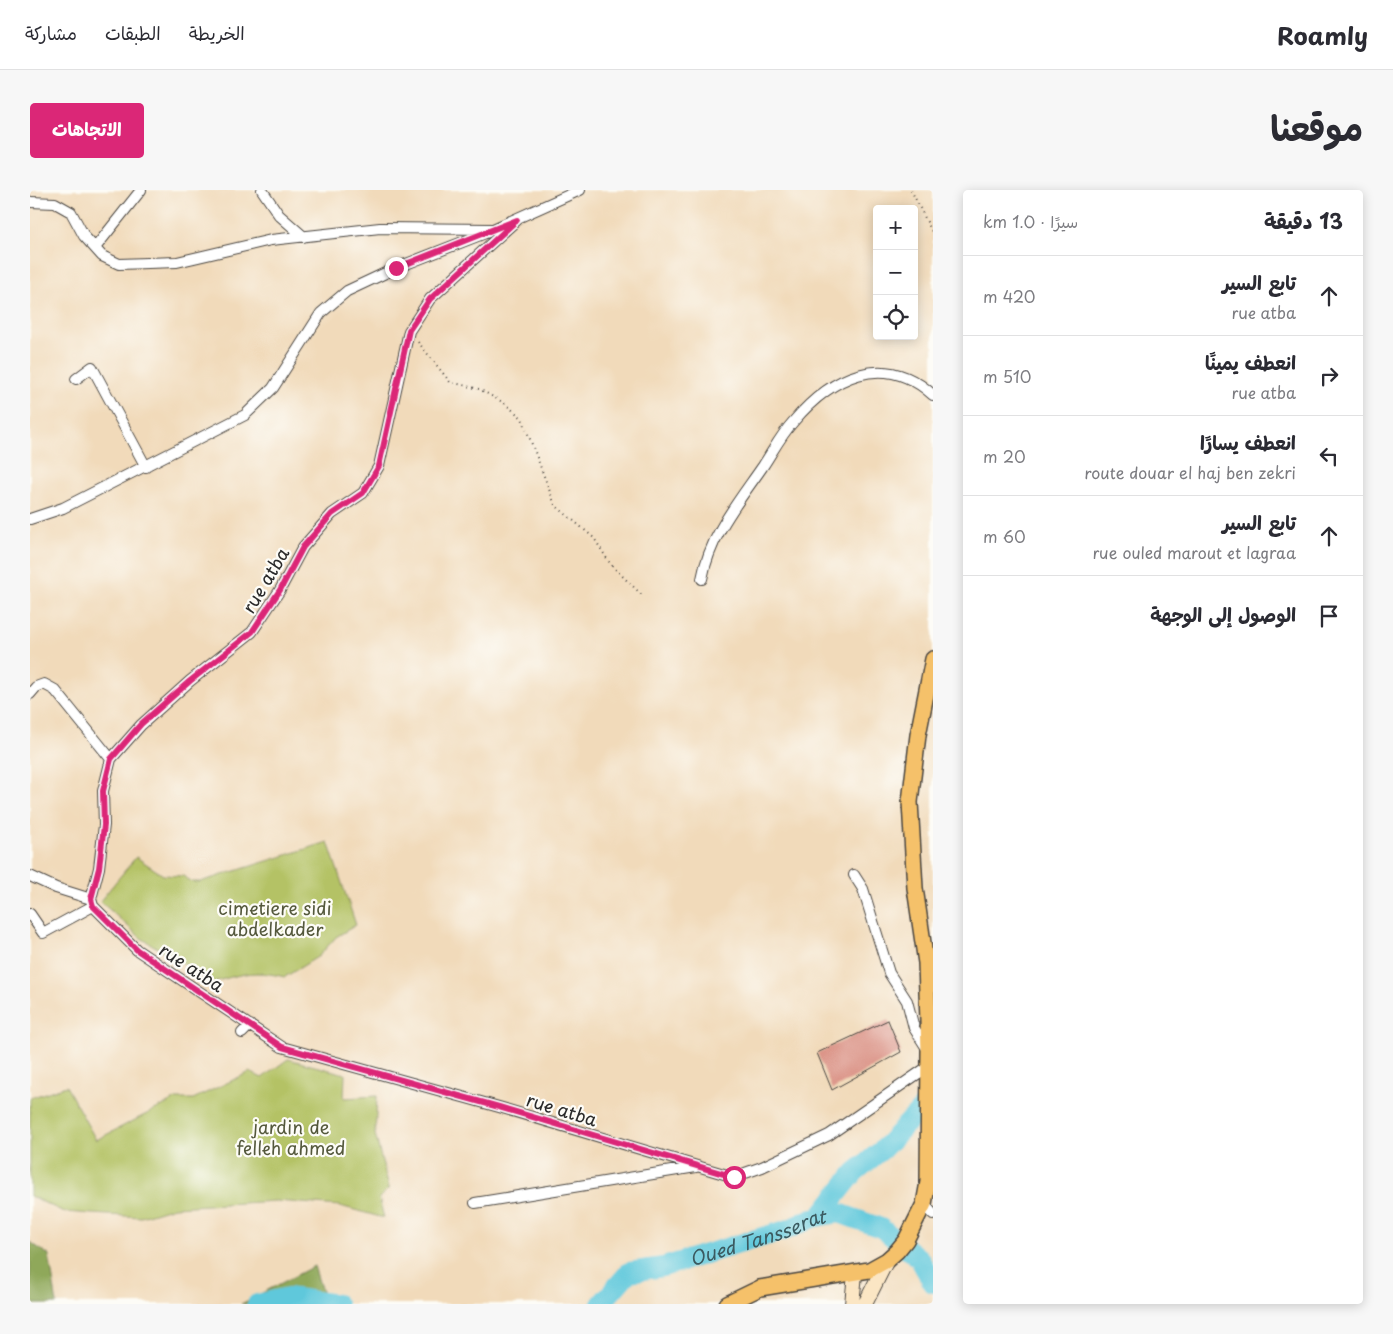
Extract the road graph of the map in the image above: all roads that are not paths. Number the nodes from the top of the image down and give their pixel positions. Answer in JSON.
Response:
{"nodes":[{"id":1,"x":141,"y":190,"type":"edge"},
{"id":2,"x":262,"y":190,"type":"edge"},
{"id":3,"x":580,"y":190,"type":"edge"},
{"id":4,"x":30,"y":202,"type":"edge"},
{"id":5,"x":517,"y":220,"type":"junction"},
{"id":6,"x":493,"y":230,"type":"junction"},
{"id":7,"x":304,"y":236,"type":"junction"},
{"id":8,"x":95,"y":248,"type":"junction"},
{"id":9,"x":76,"y":379,"type":"dead end"},
{"id":10,"x":933,"y":395,"type":"edge"},
{"id":11,"x":146,"y":467,"type":"junction"},
{"id":12,"x":30,"y":519,"type":"edge"},
{"id":13,"x":702,"y":579,"type":"dead end"},
{"id":14,"x":933,"y":658,"type":"edge"},
{"id":15,"x":30,"y":694,"type":"edge"},
{"id":16,"x":111,"y":759,"type":"junction"},
{"id":17,"x":854,"y":875,"type":"dead end"},
{"id":18,"x":30,"y":876,"type":"edge"},
{"id":19,"x":92,"y":903,"type":"junction"},
{"id":20,"x":30,"y":914,"type":"edge"},
{"id":21,"x":250,"y":1025,"type":"junction"},
{"id":22,"x":242,"y":1033,"type":"dead end"},
{"id":23,"x":929,"y":1050,"type":"junction"},
{"id":24,"x":929,"y":1066,"type":"junction"},
{"id":25,"x":930,"y":1115,"type":"edge"},
{"id":26,"x":699,"y":1167,"type":"junction"},
{"id":27,"x":929,"y":1198,"type":"edge"},
{"id":28,"x":475,"y":1203,"type":"dead end"},
{"id":29,"x":897,"y":1250,"type":"junction"},
{"id":30,"x":855,"y":1274,"type":"junction"},
{"id":31,"x":727,"y":1304,"type":"edge"},
{"id":32,"x":852,"y":1304,"type":"edge"},
{"id":33,"x":865,"y":1304,"type":"edge"}],
"edges":[{"from":1,"to":8,"type":"street"},
{"from":2,"to":7,"type":"street"},
{"from":3,"to":5,"type":"street"},
{"from":4,"to":8,"type":"street"},
{"from":5,"to":6,"type":"street"},
{"from":5,"to":16,"type":"street","name":"rue atba"},
{"from":6,"to":7,"type":"street"},
{"from":6,"to":11,"type":"street"},
{"from":7,"to":8,"type":"street"},
{"from":9,"to":11,"type":"street"},
{"from":10,"to":13,"type":"street"},
{"from":11,"to":12,"type":"street"},
{"from":14,"to":23,"type":"main road"},
{"from":15,"to":16,"type":"street"},
{"from":16,"to":19,"type":"street","name":"rue atba"},
{"from":17,"to":23,"type":"street"},
{"from":18,"to":19,"type":"street"},
{"from":19,"to":20,"type":"street"},
{"from":19,"to":21,"type":"street","name":"rue atba"},
{"from":21,"to":22,"type":"street"},
{"from":21,"to":26,"type":"street","name":"rue atba"},
{"from":23,"to":24,"type":"main road"},
{"from":24,"to":25,"type":"main road"},
{"from":24,"to":26,"type":"street","name":"rue atba"},
{"from":25,"to":27,"type":"main road"},
{"from":26,"to":28,"type":"street"},
{"from":27,"to":29,"type":"main road"},
{"from":29,"to":30,"type":"main road"},
{"from":29,"to":33,"type":"street"},
{"from":30,"to":31,"type":"main road"},
{"from":30,"to":32,"type":"street"}]}
